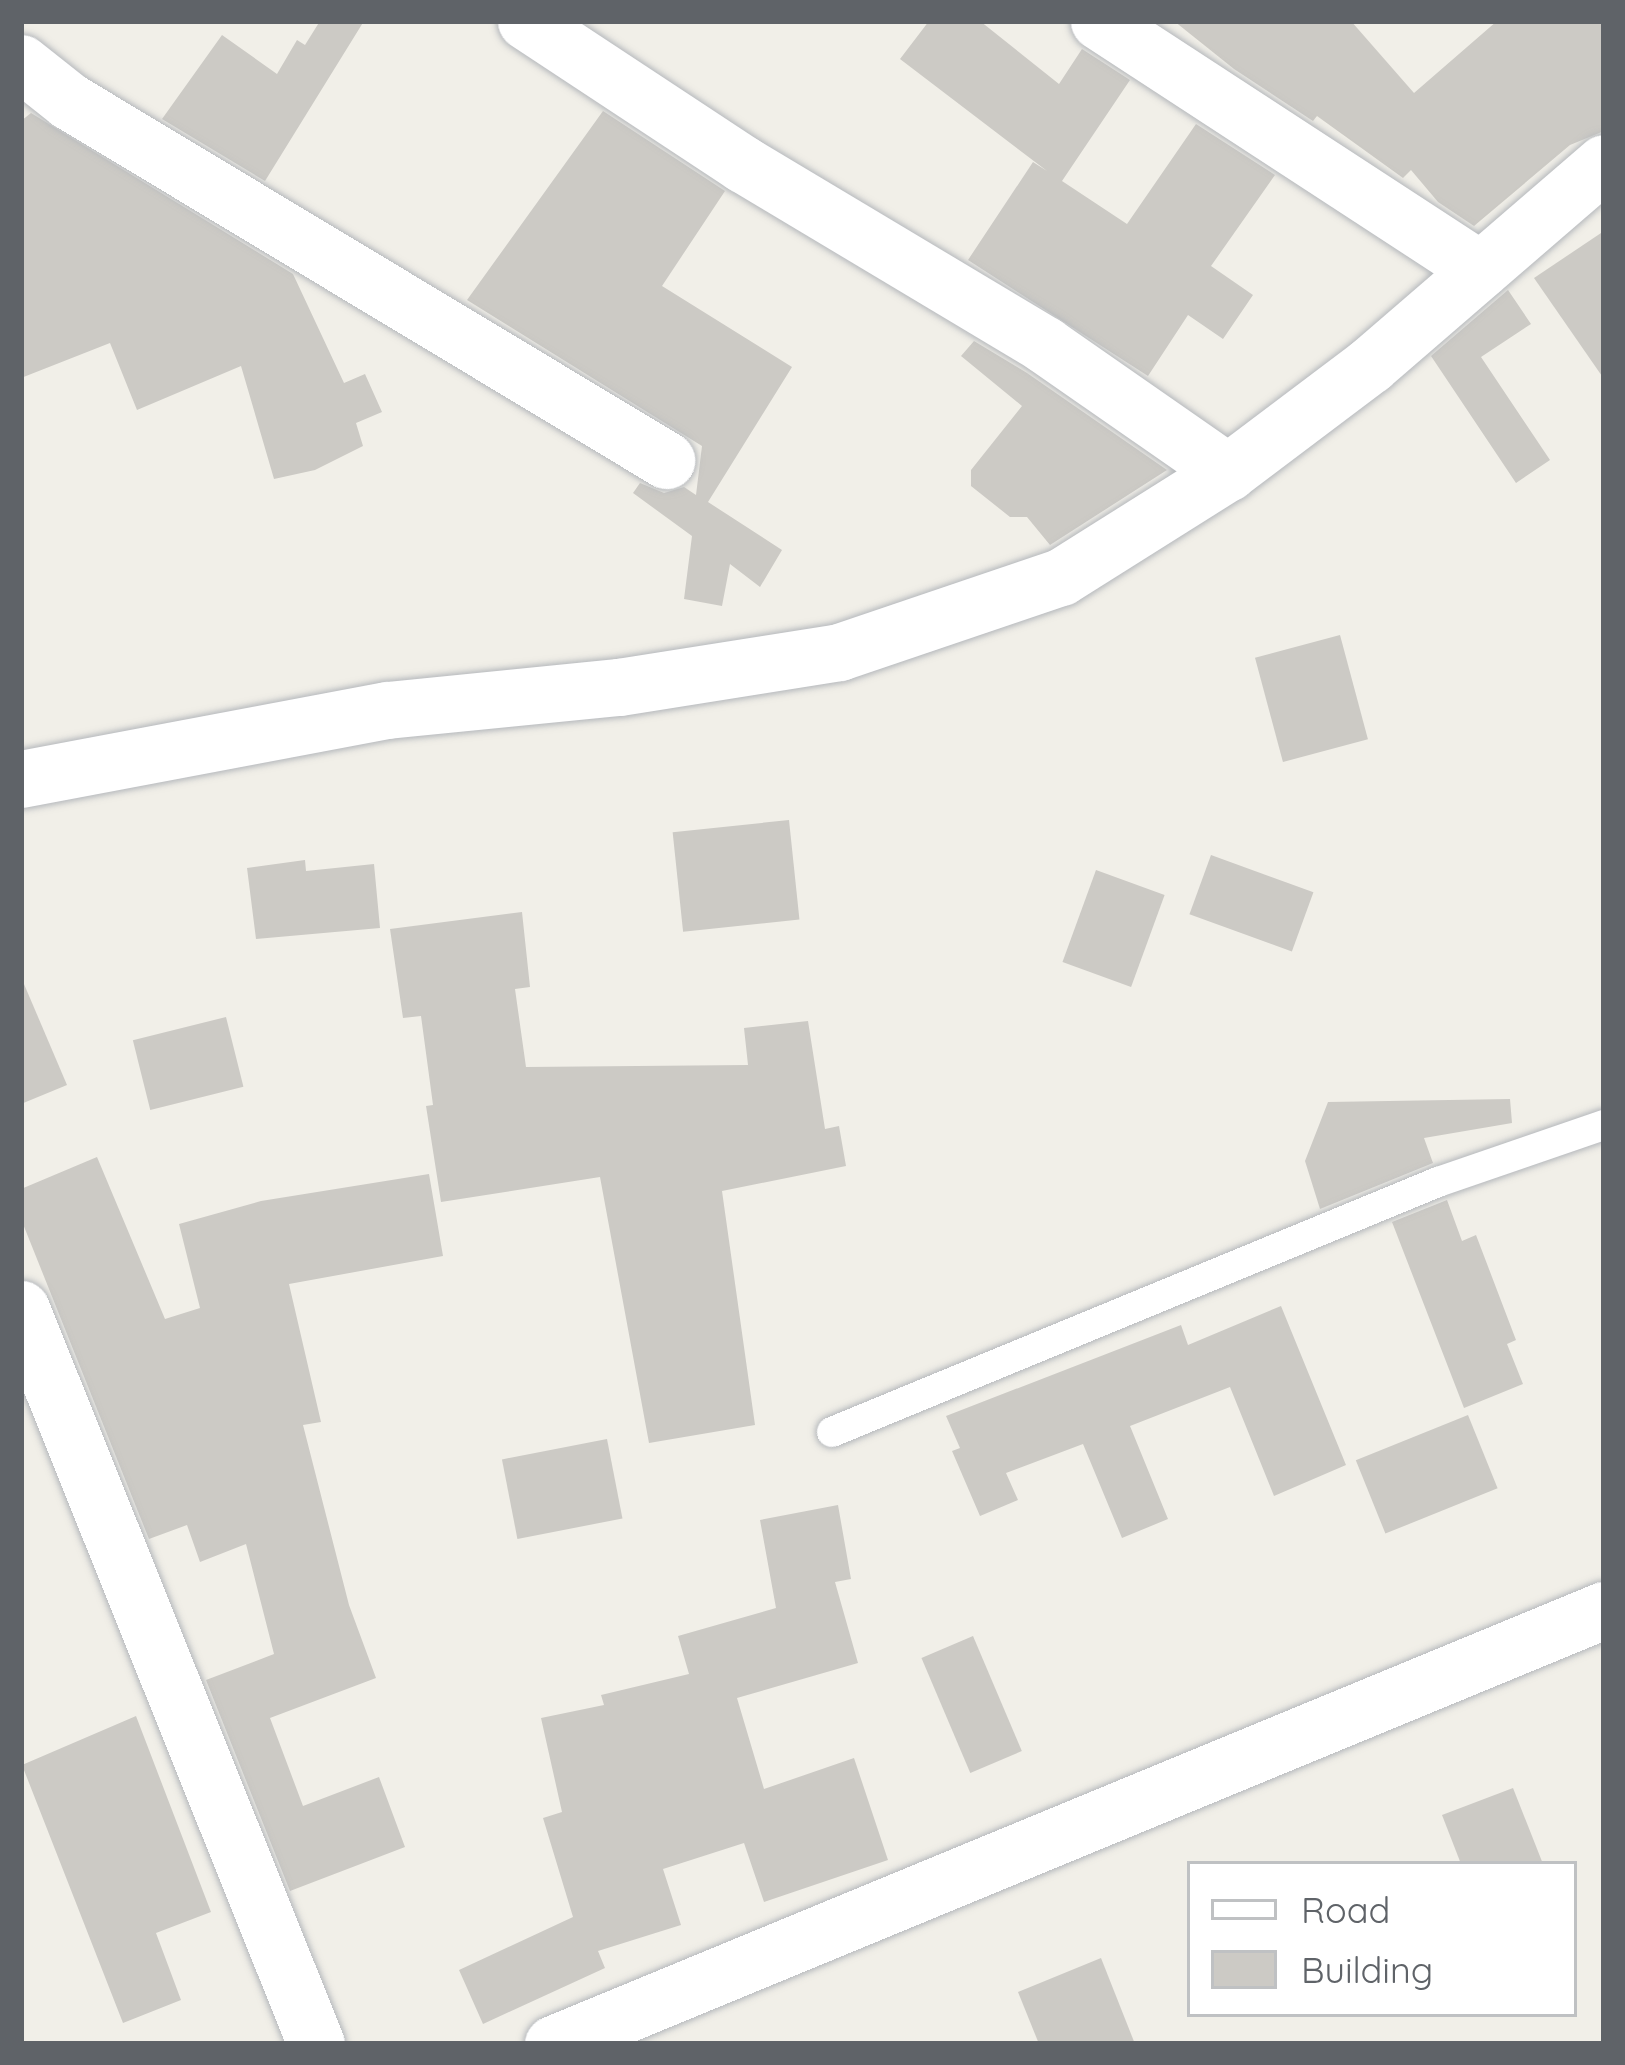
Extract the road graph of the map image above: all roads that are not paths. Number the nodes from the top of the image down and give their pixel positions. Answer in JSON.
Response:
{"nodes":[{"id":1,"x":526,"y":21,"type":"edge"},
{"id":2,"x":1100,"y":21,"type":"edge"},
{"id":3,"x":21,"y":63,"type":"edge"},
{"id":4,"x":1604,"y":163,"type":"edge"},
{"id":5,"x":1480,"y":269,"type":"junction"},
{"id":6,"x":666,"y":460,"type":"dead end"},
{"id":7,"x":1228,"y":472,"type":"junction"},
{"id":8,"x":21,"y":779,"type":"edge"},
{"id":9,"x":1604,"y":1125,"type":"edge"},
{"id":10,"x":21,"y":1309,"type":"edge"},
{"id":11,"x":832,"y":1432,"type":"dead end"},
{"id":12,"x":1604,"y":1610,"type":"edge"},
{"id":13,"x":316,"y":2044,"type":"edge"},
{"id":14,"x":554,"y":2044,"type":"edge"}],
"edges":[{"from":1,"to":7,"type":"street"},
{"from":2,"to":5,"type":"street"},
{"from":3,"to":6,"type":"street"},
{"from":4,"to":5,"type":"street"},
{"from":5,"to":7,"type":"street"},
{"from":7,"to":8,"type":"street"},
{"from":9,"to":11,"type":"lane"},
{"from":10,"to":13,"type":"street"},
{"from":12,"to":14,"type":"street"}]}
